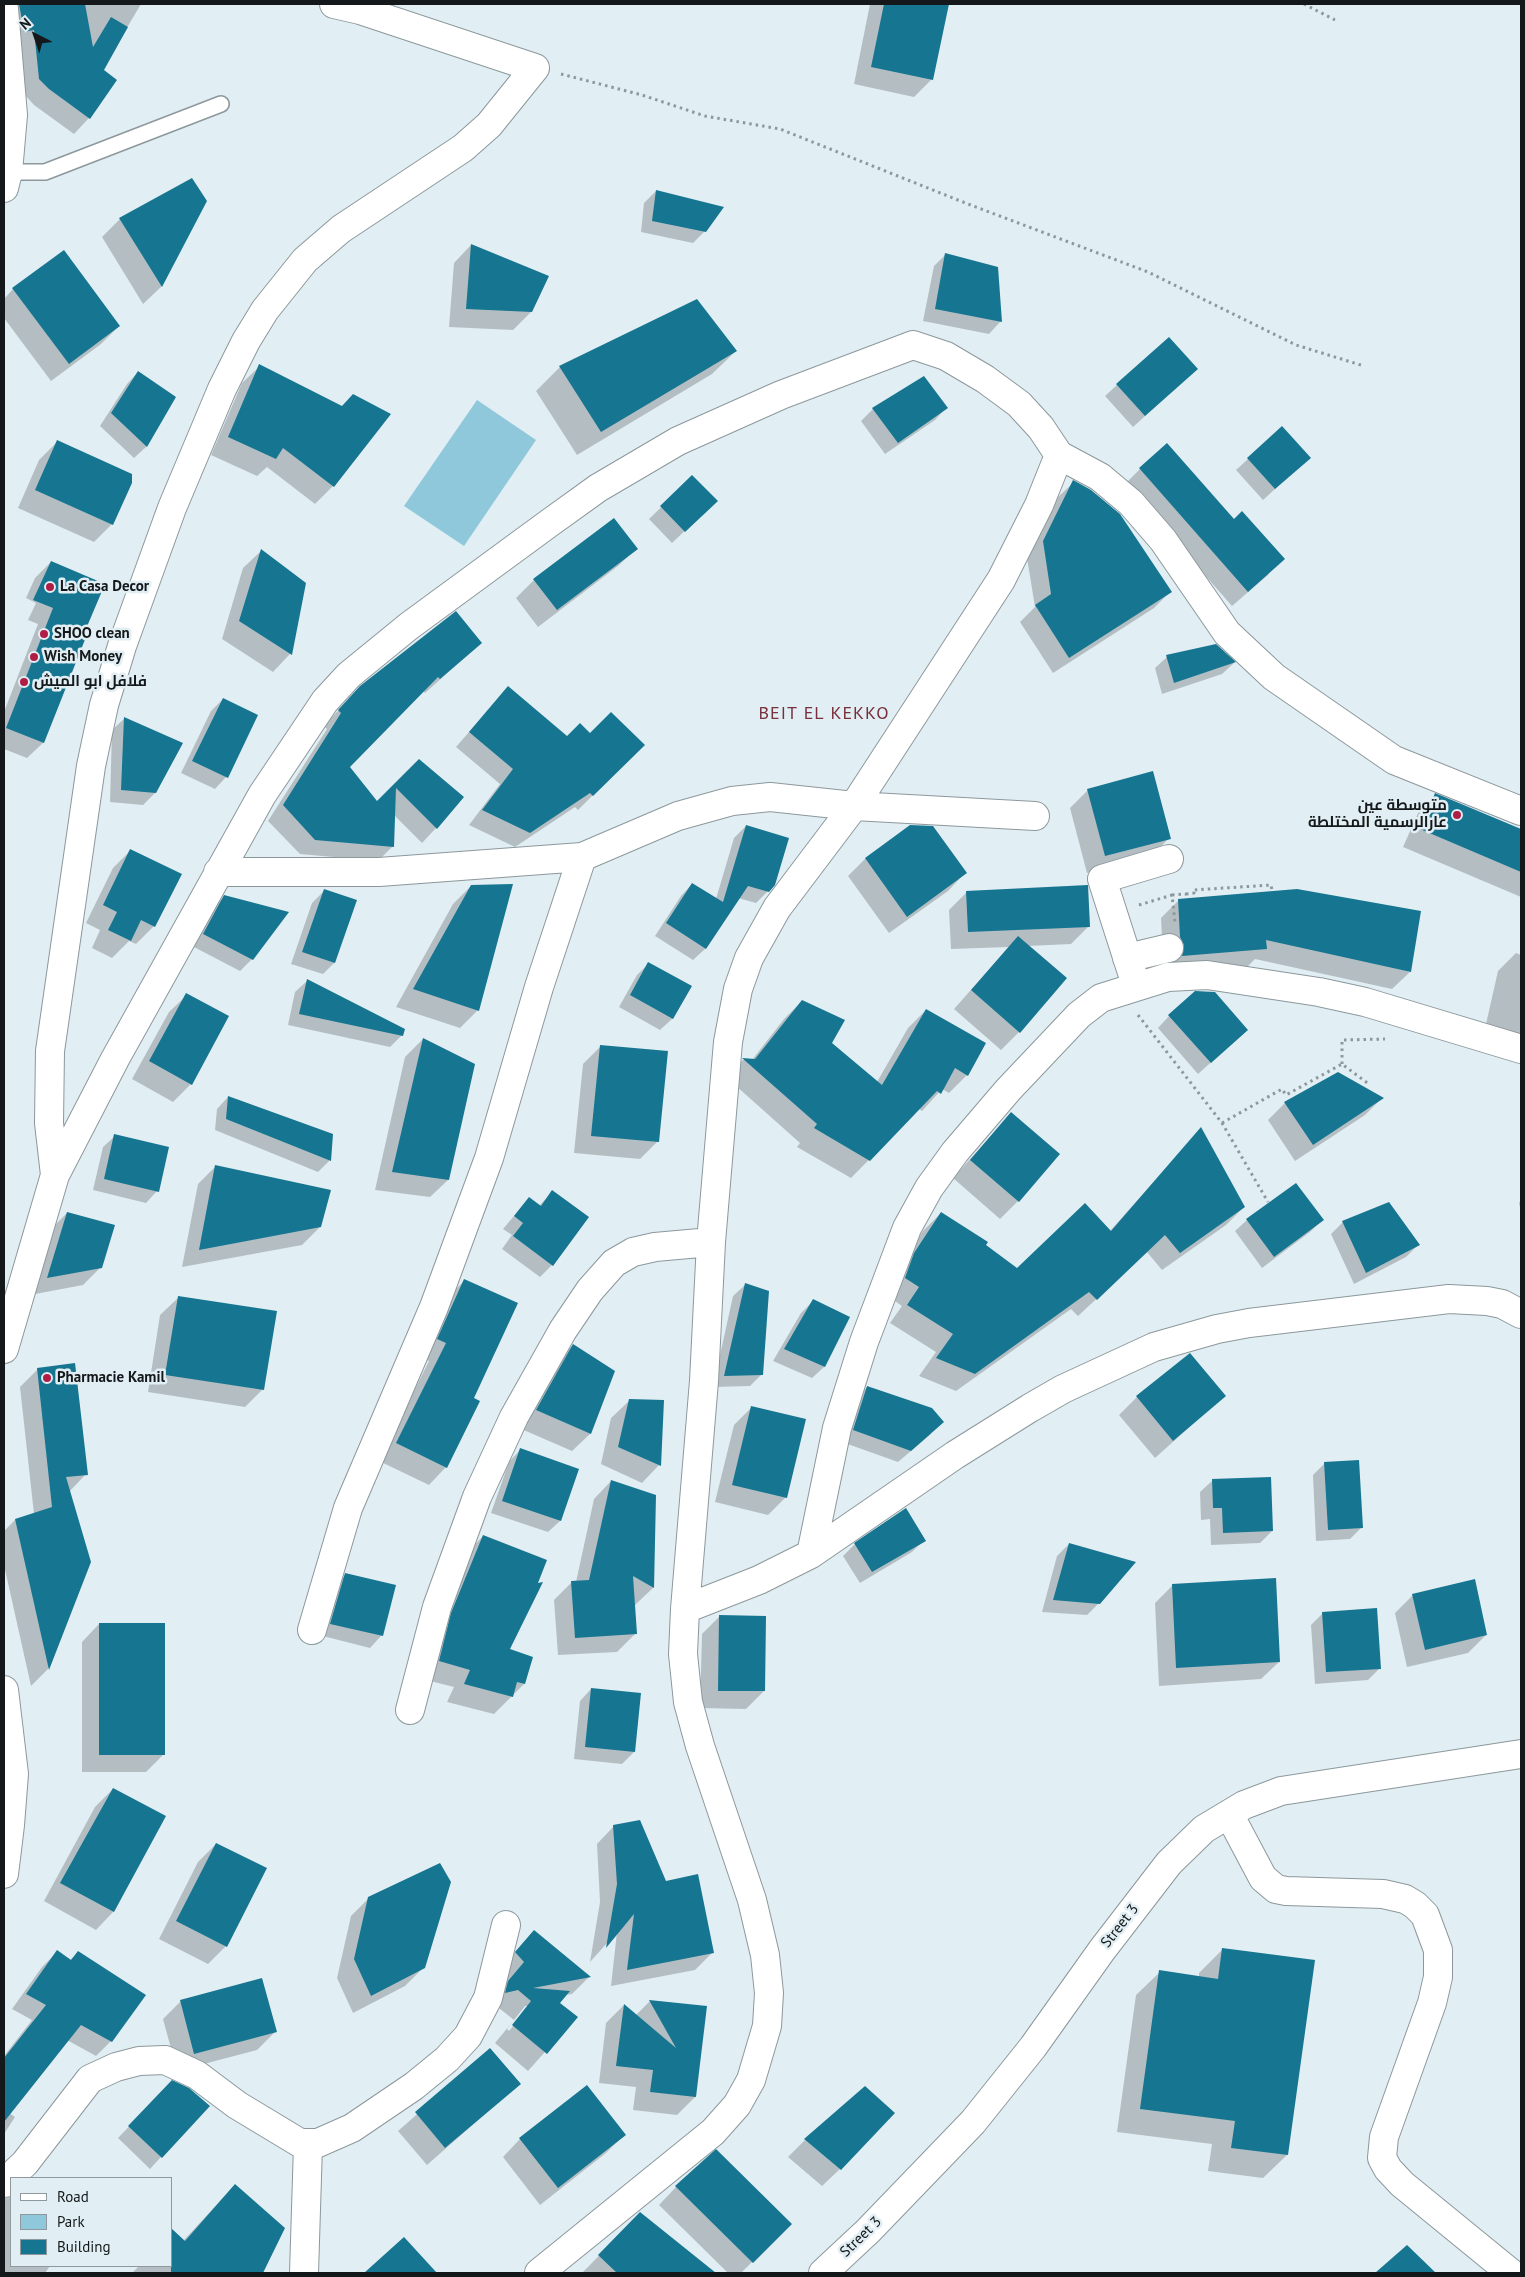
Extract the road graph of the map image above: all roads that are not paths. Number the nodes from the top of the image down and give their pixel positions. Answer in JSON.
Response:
{"nodes":[{"id":1,"x":334,"y":4,"type":"edge"},
{"id":2,"x":4,"y":9,"type":"edge"},
{"id":3,"x":221,"y":104,"type":"dead end"},
{"id":4,"x":5,"y":179,"type":"edge"},
{"id":5,"x":1059,"y":455,"type":"junction"},
{"id":6,"x":854,"y":806,"type":"junction"},
{"id":7,"x":1521,"y":811,"type":"edge"},
{"id":8,"x":1035,"y":816,"type":"dead end"},
{"id":9,"x":582,"y":858,"type":"junction"},
{"id":10,"x":1169,"y":859,"type":"dead end"},
{"id":11,"x":218,"y":872,"type":"junction"},
{"id":12,"x":1172,"y":939,"type":"road end"},
{"id":13,"x":1127,"y":958,"type":"junction"},
{"id":14,"x":1128,"y":988,"type":"junction"},
{"id":15,"x":1521,"y":1050,"type":"edge"},
{"id":16,"x":55,"y":1175,"type":"junction"},
{"id":17,"x":711,"y":1242,"type":"junction"},
{"id":18,"x":1521,"y":1314,"type":"edge"},
{"id":19,"x":4,"y":1349,"type":"edge"},
{"id":20,"x":811,"y":1554,"type":"junction"},
{"id":21,"x":684,"y":1609,"type":"junction"},
{"id":22,"x":312,"y":1630,"type":"dead end"},
{"id":23,"x":4,"y":1690,"type":"edge"},
{"id":24,"x":410,"y":1710,"type":"dead end"},
{"id":25,"x":1521,"y":1754,"type":"edge"},
{"id":26,"x":1229,"y":1814,"type":"junction"},
{"id":27,"x":4,"y":1874,"type":"edge"},
{"id":28,"x":506,"y":1925,"type":"dead end"},
{"id":29,"x":308,"y":2145,"type":"junction"},
{"id":30,"x":4,"y":2183,"type":"edge"},
{"id":31,"x":304,"y":2273,"type":"edge"},
{"id":32,"x":539,"y":2273,"type":"edge"},
{"id":33,"x":823,"y":2273,"type":"edge"},
{"id":34,"x":1511,"y":2273,"type":"edge"}],
"edges":[{"from":1,"to":16,"type":"main road"},
{"from":2,"to":4,"type":"main road"},
{"from":3,"to":4,"type":"lane"},
{"from":5,"to":6,"type":"main road"},
{"from":5,"to":7,"type":"main road"},
{"from":5,"to":11,"type":"main road"},
{"from":6,"to":8,"type":"main road"},
{"from":6,"to":9,"type":"main road"},
{"from":6,"to":17,"type":"main road"},
{"from":9,"to":11,"type":"main road"},
{"from":9,"to":22,"type":"main road"},
{"from":10,"to":13,"type":"main road"},
{"from":11,"to":16,"type":"main road"},
{"from":12,"to":13,"type":"main road"},
{"from":13,"to":14,"type":"main road"},
{"from":14,"to":15,"type":"main road"},
{"from":14,"to":20,"type":"main road"},
{"from":16,"to":19,"type":"main road"},
{"from":17,"to":21,"type":"main road"},
{"from":17,"to":24,"type":"main road"},
{"from":18,"to":20,"type":"main road"},
{"from":20,"to":21,"type":"main road"},
{"from":21,"to":32,"type":"main road"},
{"from":23,"to":27,"type":"main road"},
{"from":25,"to":26,"type":"main road","name":"Street 3"},
{"from":26,"to":33,"type":"main road","name":"Street 3"},
{"from":26,"to":34,"type":"main road"},
{"from":28,"to":29,"type":"main road"},
{"from":29,"to":30,"type":"main road"},
{"from":29,"to":31,"type":"main road"}]}
